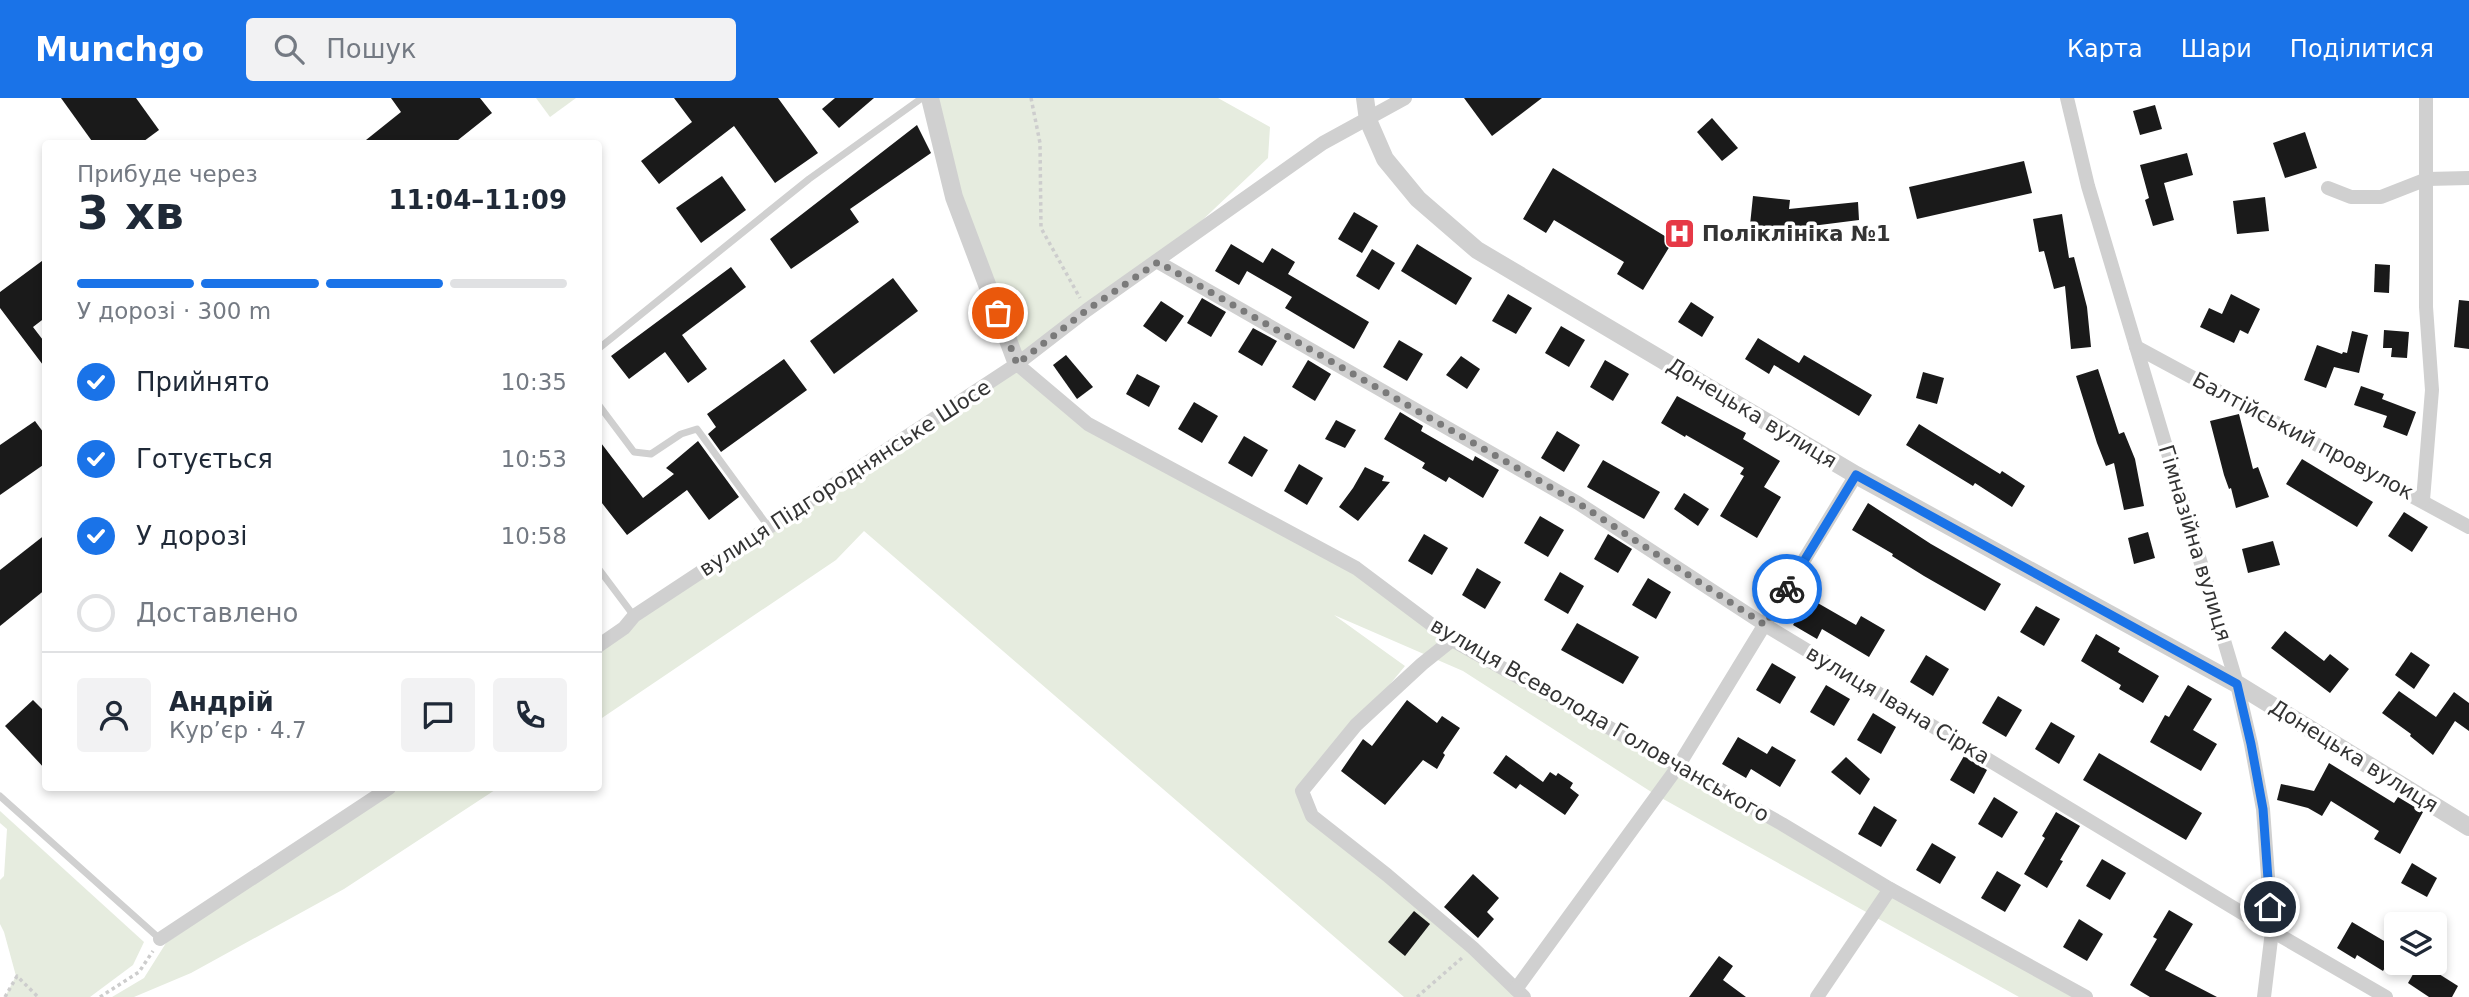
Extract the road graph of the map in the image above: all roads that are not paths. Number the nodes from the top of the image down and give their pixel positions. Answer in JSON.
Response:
{"nodes":[{"id":1,"x":922,"y":98,"type":"edge"},
{"id":2,"x":930,"y":98,"type":"edge"},
{"id":3,"x":1365,"y":98,"type":"edge"},
{"id":4,"x":1405,"y":98,"type":"edge"},
{"id":5,"x":2067,"y":98,"type":"edge"},
{"id":6,"x":2426,"y":98,"type":"edge"},
{"id":7,"x":1368,"y":120,"type":"junction"},
{"id":8,"x":2469,"y":178,"type":"edge"},
{"id":9,"x":2427,"y":179,"type":"junction"},
{"id":10,"x":2328,"y":188,"type":"dead end"},
{"id":11,"x":1158,"y":262,"type":"junction"},
{"id":12,"x":602,"y":346,"type":"edge"},
{"id":13,"x":2136,"y":347,"type":"junction"},
{"id":14,"x":1017,"y":364,"type":"junction"},
{"id":15,"x":602,"y":409,"type":"edge"},
{"id":16,"x":1856,"y":475,"type":"junction"},
{"id":17,"x":2423,"y":500,"type":"junction"},
{"id":18,"x":768,"y":526,"type":"junction"},
{"id":19,"x":2469,"y":527,"type":"edge"},
{"id":20,"x":602,"y":573,"type":"edge"},
{"id":21,"x":635,"y":616,"type":"junction"},
{"id":22,"x":1765,"y":625,"type":"junction"},
{"id":23,"x":1452,"y":640,"type":"junction"},
{"id":24,"x":602,"y":643,"type":"edge"},
{"id":25,"x":2237,"y":684,"type":"junction"},
{"id":26,"x":1677,"y":768,"type":"junction"},
{"id":27,"x":384,"y":791,"type":"edge"},
{"id":28,"x":0,"y":796,"type":"edge"},
{"id":29,"x":2469,"y":827,"type":"edge"},
{"id":30,"x":1890,"y":890,"type":"junction"},
{"id":31,"x":2272,"y":931,"type":"junction"},
{"id":32,"x":160,"y":939,"type":"joint"},
{"id":33,"x":1520,"y":993,"type":"edge"},
{"id":34,"x":1817,"y":997,"type":"edge"},
{"id":35,"x":2087,"y":997,"type":"edge"},
{"id":36,"x":2264,"y":997,"type":"edge"},
{"id":37,"x":2386,"y":997,"type":"edge"}],
"edges":[{"from":1,"to":12,"type":"lane"},
{"from":2,"to":14,"type":"street"},
{"from":3,"to":7,"type":"street","name":"Донецька вулиця"},
{"from":4,"to":7,"type":"street","name":"вулиця Підгороднянське Шосе"},
{"from":5,"to":13,"type":"street","name":"Гімназійна вулиця"},
{"from":6,"to":9,"type":"street"},
{"from":7,"to":11,"type":"street","name":"вулиця Підгороднянське Шосе"},
{"from":7,"to":16,"type":"street","name":"Донецька вулиця"},
{"from":8,"to":9,"type":"street"},
{"from":9,"to":10,"type":"street"},
{"from":9,"to":17,"type":"street"},
{"from":11,"to":14,"type":"street","name":"вулиця Підгороднянське Шосе"},
{"from":11,"to":22,"type":"street","name":"вулиця Івана Сірка"},
{"from":13,"to":17,"type":"street","name":"Балтійський провулок"},
{"from":13,"to":25,"type":"street","name":"Гімназійна вулиця"},
{"from":14,"to":18,"type":"street","name":"вулиця Підгороднянське Шосе"},
{"from":14,"to":23,"type":"street","name":"вулиця Всеволода Головчанського"},
{"from":15,"to":18,"type":"lane"},
{"from":16,"to":22,"type":"street"},
{"from":16,"to":25,"type":"street","name":"Донецька вулиця"},
{"from":17,"to":19,"type":"street","name":"Балтійський провулок"},
{"from":18,"to":21,"type":"street","name":"вулиця Підгороднянське Шосе"},
{"from":20,"to":21,"type":"lane"},
{"from":21,"to":24,"type":"street","name":"вулиця Підгороднянське Шосе"},
{"from":22,"to":26,"type":"street"},
{"from":22,"to":31,"type":"street","name":"вулиця Івана Сірка"},
{"from":23,"to":26,"type":"street","name":"вулиця Всеволода Головчанського"},
{"from":23,"to":33,"type":"street"},
{"from":25,"to":29,"type":"street","name":"Донецька вулиця"},
{"from":25,"to":31,"type":"street","name":"Гімназійна вулиця"},
{"from":26,"to":30,"type":"street","name":"вулиця Всеволода Головчанського"},
{"from":26,"to":33,"type":"street"},
{"from":27,"to":32,"type":"street"},
{"from":28,"to":32,"type":"lane"},
{"from":30,"to":34,"type":"street"},
{"from":30,"to":35,"type":"street","name":"вулиця Всеволода Головчанського"},
{"from":31,"to":36,"type":"street","name":"Гімназійна вулиця"},
{"from":31,"to":37,"type":"street","name":"вулиця Івана Сірка"}]}
